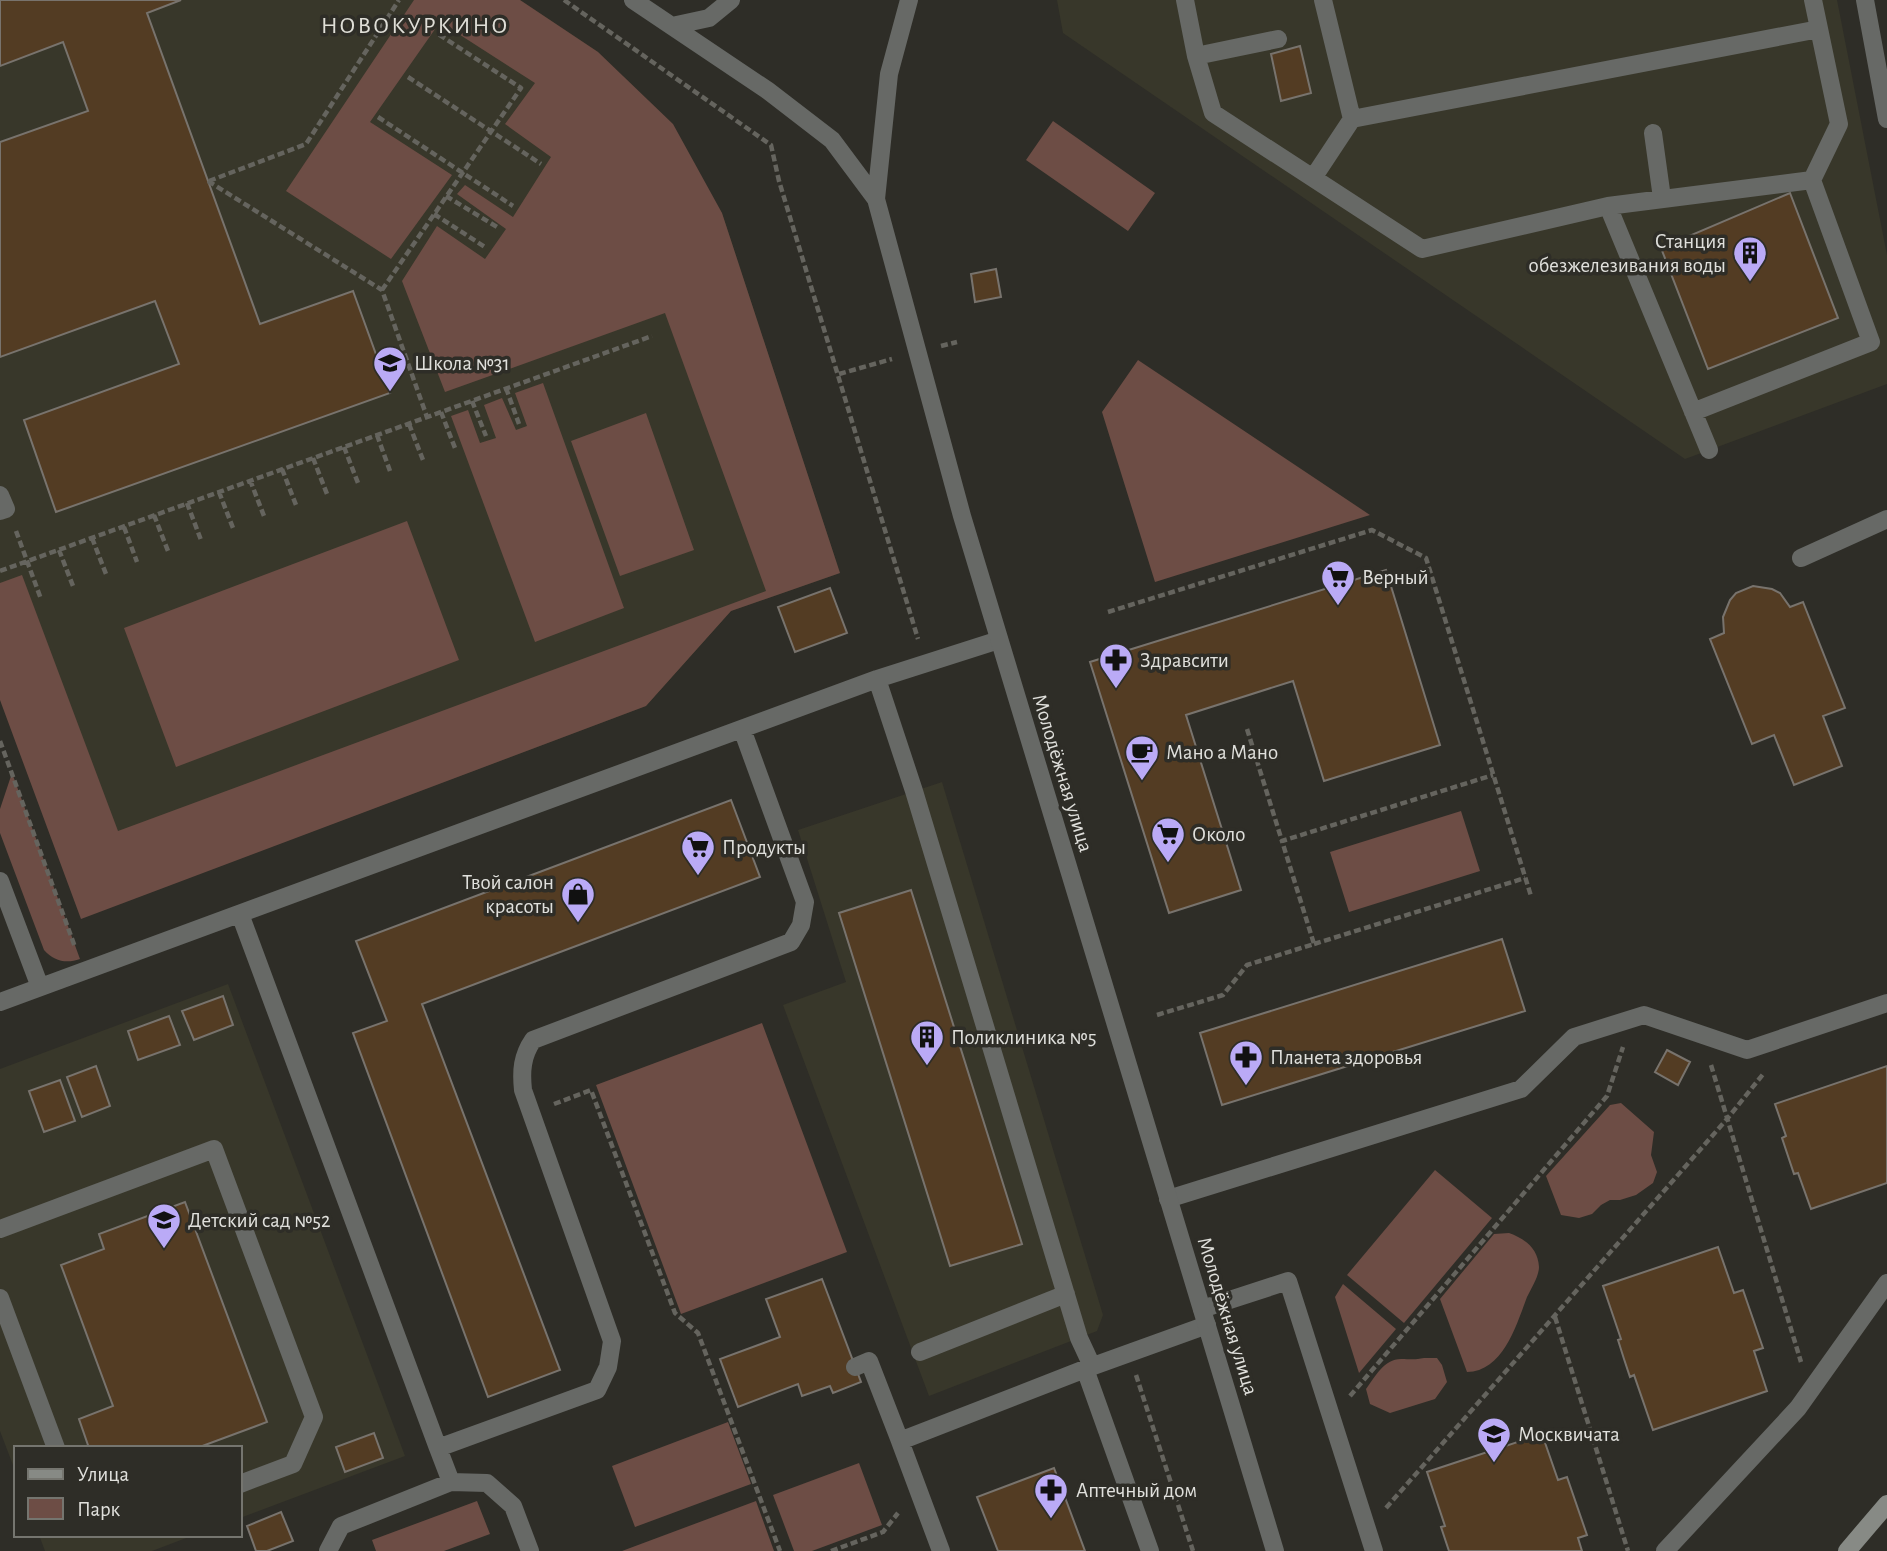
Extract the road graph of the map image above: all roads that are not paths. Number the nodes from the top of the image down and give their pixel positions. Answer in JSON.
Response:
{"nodes":[{"id":1,"x":633,"y":0,"type":"edge"},
{"id":2,"x":731,"y":0,"type":"edge"},
{"id":3,"x":909,"y":0,"type":"edge"},
{"id":4,"x":1187,"y":0,"type":"edge"},
{"id":5,"x":1323,"y":0,"type":"edge"},
{"id":6,"x":1813,"y":0,"type":"edge"},
{"id":7,"x":1865,"y":0,"type":"edge"},
{"id":8,"x":672,"y":26,"type":"junction"},
{"id":9,"x":1819,"y":29,"type":"junction"},
{"id":10,"x":1278,"y":39,"type":"dead end"},
{"id":11,"x":1196,"y":56,"type":"junction"},
{"id":12,"x":1352,"y":118,"type":"junction"},
{"id":13,"x":1887,"y":119,"type":"edge"},
{"id":14,"x":1653,"y":133,"type":"dead end"},
{"id":15,"x":1313,"y":177,"type":"junction"},
{"id":16,"x":1812,"y":180,"type":"junction"},
{"id":17,"x":1662,"y":198,"type":"junction"},
{"id":18,"x":877,"y":200,"type":"junction"},
{"id":19,"x":1608,"y":206,"type":"junction"},
{"id":20,"x":1693,"y":412,"type":"junction"},
{"id":21,"x":1709,"y":450,"type":"dead end"},
{"id":22,"x":0,"y":495,"type":"edge"},
{"id":23,"x":0,"y":511,"type":"edge"},
{"id":24,"x":1887,"y":519,"type":"edge"},
{"id":25,"x":1801,"y":558,"type":"dead end"},
{"id":26,"x":999,"y":640,"type":"junction"},
{"id":27,"x":877,"y":679,"type":"junction"},
{"id":28,"x":742,"y":729,"type":"junction"},
{"id":29,"x":0,"y":881,"type":"edge"},
{"id":30,"x":240,"y":914,"type":"junction"},
{"id":31,"x":40,"y":987,"type":"junction"},
{"id":32,"x":0,"y":1002,"type":"edge"},
{"id":33,"x":1887,"y":1003,"type":"edge"},
{"id":34,"x":1168,"y":1199,"type":"junction"},
{"id":35,"x":0,"y":1229,"type":"edge"},
{"id":36,"x":1887,"y":1283,"type":"edge"},
{"id":37,"x":1066,"y":1294,"type":"junction"},
{"id":38,"x":0,"y":1298,"type":"edge"},
{"id":39,"x":1204,"y":1317,"type":"junction"},
{"id":40,"x":920,"y":1353,"type":"dead end"},
{"id":41,"x":855,"y":1367,"type":"dead end"},
{"id":42,"x":1088,"y":1368,"type":"junction"},
{"id":43,"x":900,"y":1441,"type":"junction"},
{"id":44,"x":55,"y":1446,"type":"edge"},
{"id":45,"x":438,"y":1448,"type":"junction"},
{"id":46,"x":451,"y":1482,"type":"junction"},
{"id":47,"x":242,"y":1483,"type":"edge"},
{"id":48,"x":1887,"y":1504,"type":"edge"},
{"id":49,"x":328,"y":1551,"type":"edge"},
{"id":50,"x":530,"y":1551,"type":"edge"},
{"id":51,"x":941,"y":1551,"type":"edge"},
{"id":52,"x":1150,"y":1551,"type":"edge"},
{"id":53,"x":1275,"y":1551,"type":"edge"},
{"id":54,"x":1374,"y":1551,"type":"edge"},
{"id":55,"x":1665,"y":1551,"type":"edge"},
{"id":56,"x":1847,"y":1551,"type":"edge"}],
"edges":[{"from":1,"to":8,"type":"street"},
{"from":2,"to":8,"type":"street"},
{"from":3,"to":18,"type":"street","name":"Молодёжная улица"},
{"from":4,"to":11,"type":"street"},
{"from":5,"to":12,"type":"street"},
{"from":6,"to":9,"type":"street"},
{"from":7,"to":13,"type":"street"},
{"from":8,"to":18,"type":"street"},
{"from":9,"to":12,"type":"street"},
{"from":9,"to":16,"type":"street"},
{"from":10,"to":11,"type":"street"},
{"from":11,"to":15,"type":"street"},
{"from":12,"to":15,"type":"street"},
{"from":14,"to":17,"type":"street"},
{"from":15,"to":19,"type":"street"},
{"from":16,"to":17,"type":"street"},
{"from":16,"to":20,"type":"street"},
{"from":17,"to":19,"type":"street"},
{"from":18,"to":26,"type":"street","name":"Молодёжная улица"},
{"from":19,"to":20,"type":"street"},
{"from":20,"to":21,"type":"street"},
{"from":22,"to":23,"type":"street"},
{"from":24,"to":25,"type":"street"},
{"from":26,"to":27,"type":"street"},
{"from":26,"to":34,"type":"street","name":"Молодёжная улица"},
{"from":27,"to":28,"type":"street"},
{"from":27,"to":37,"type":"street"},
{"from":28,"to":30,"type":"street"},
{"from":28,"to":45,"type":"street"},
{"from":29,"to":31,"type":"street"},
{"from":30,"to":31,"type":"street"},
{"from":30,"to":45,"type":"street"},
{"from":31,"to":32,"type":"street"},
{"from":33,"to":34,"type":"street"},
{"from":34,"to":39,"type":"street","name":"Молодёжная улица"},
{"from":35,"to":47,"type":"street"},
{"from":36,"to":55,"type":"street"},
{"from":37,"to":40,"type":"street"},
{"from":37,"to":42,"type":"street"},
{"from":38,"to":44,"type":"street"},
{"from":39,"to":42,"type":"street"},
{"from":39,"to":53,"type":"street","name":"Молодёжная улица"},
{"from":39,"to":54,"type":"street"},
{"from":41,"to":43,"type":"street"},
{"from":42,"to":43,"type":"street"},
{"from":42,"to":52,"type":"street"},
{"from":43,"to":51,"type":"street"},
{"from":45,"to":46,"type":"street"},
{"from":46,"to":49,"type":"street"},
{"from":46,"to":50,"type":"street"},
{"from":48,"to":56,"type":"main road"}]}
